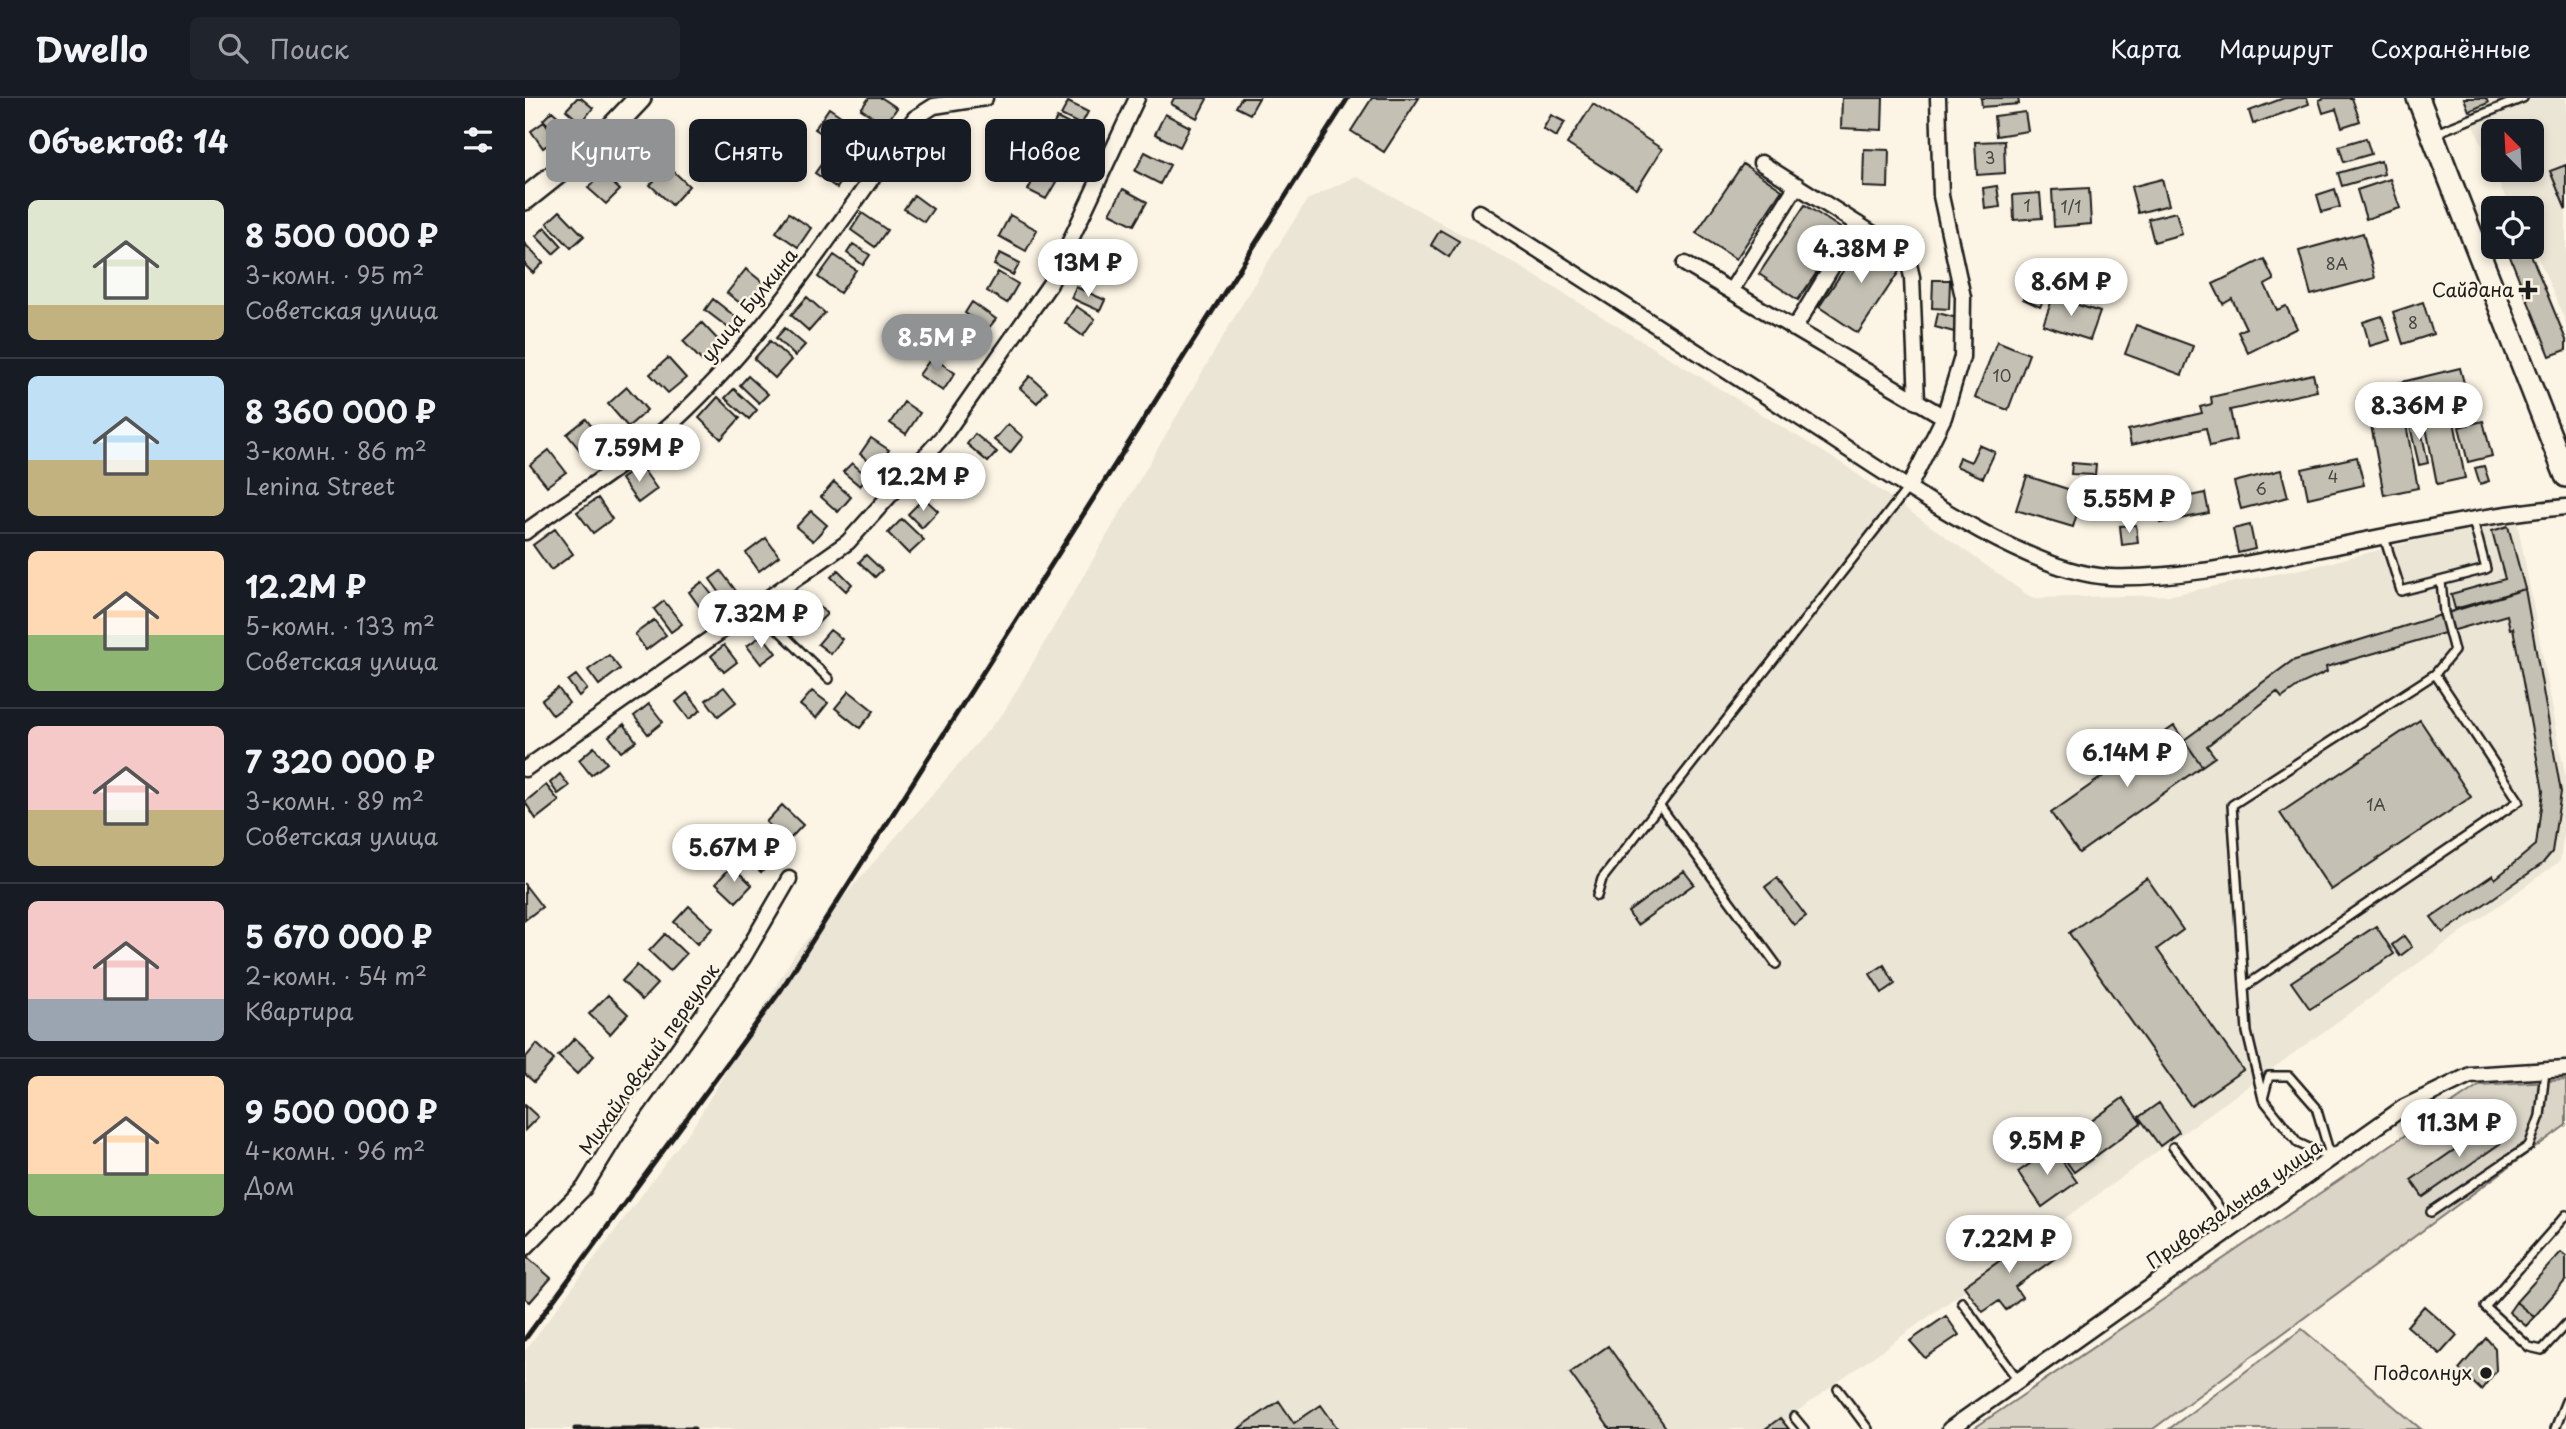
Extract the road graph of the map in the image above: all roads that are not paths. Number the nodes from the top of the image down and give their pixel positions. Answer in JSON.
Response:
{"nodes":[{"id":1,"x":640,"y":98,"type":"edge"},
{"id":2,"x":985,"y":98,"type":"edge"},
{"id":3,"x":1137,"y":98,"type":"edge"},
{"id":4,"x":1938,"y":98,"type":"edge"},
{"id":5,"x":2418,"y":98,"type":"edge"},
{"id":6,"x":2523,"y":98,"type":"edge"},
{"id":7,"x":2432,"y":134,"type":"junction"},
{"id":8,"x":1761,"y":163,"type":"dead end"},
{"id":9,"x":1797,"y":185,"type":"junction"},
{"id":10,"x":525,"y":198,"type":"edge"},
{"id":11,"x":1479,"y":212,"type":"dead end"},
{"id":12,"x":1858,"y":224,"type":"junction"},
{"id":13,"x":1685,"y":264,"type":"dead end"},
{"id":14,"x":1731,"y":291,"type":"junction"},
{"id":15,"x":1794,"y":328,"type":"junction"},
{"id":16,"x":1917,"y":402,"type":"junction"},
{"id":17,"x":1944,"y":418,"type":"junction"},
{"id":18,"x":2566,"y":476,"type":"edge"},
{"id":19,"x":1909,"y":487,"type":"junction"},
{"id":20,"x":2566,"y":507,"type":"edge"},
{"id":21,"x":2473,"y":518,"type":"junction"},
{"id":22,"x":525,"y":532,"type":"edge"},
{"id":23,"x":2384,"y":536,"type":"junction"},
{"id":24,"x":2441,"y":581,"type":"junction"},
{"id":25,"x":755,"y":607,"type":"junction"},
{"id":26,"x":2435,"y":674,"type":"junction"},
{"id":27,"x":829,"y":679,"type":"dead end"},
{"id":28,"x":525,"y":769,"type":"edge"},
{"id":29,"x":1660,"y":806,"type":"junction"},
{"id":30,"x":789,"y":879,"type":"dead end"},
{"id":31,"x":1597,"y":896,"type":"dead end"},
{"id":32,"x":1776,"y":964,"type":"dead end"},
{"id":33,"x":2244,"y":987,"type":"junction"},
{"id":34,"x":2565,"y":1069,"type":"edge"},
{"id":35,"x":2545,"y":1070,"type":"junction"},
{"id":36,"x":2263,"y":1099,"type":"junction"},
{"id":37,"x":2173,"y":1147,"type":"dead end"},
{"id":38,"x":2331,"y":1158,"type":"junction"},
{"id":39,"x":2431,"y":1212,"type":"dead end"},
{"id":40,"x":2566,"y":1214,"type":"edge"},
{"id":41,"x":2234,"y":1227,"type":"junction"},
{"id":42,"x":525,"y":1248,"type":"edge"},
{"id":43,"x":1962,"y":1302,"type":"dead end"},
{"id":44,"x":2565,"y":1326,"type":"edge"},
{"id":45,"x":2566,"y":1337,"type":"edge"},
{"id":46,"x":2018,"y":1380,"type":"junction"},
{"id":47,"x":1838,"y":1389,"type":"dead end"},
{"id":48,"x":2566,"y":1401,"type":"edge"},
{"id":49,"x":1794,"y":1417,"type":"dead end"},
{"id":50,"x":1804,"y":1429,"type":"edge"},
{"id":51,"x":1868,"y":1429,"type":"edge"},
{"id":52,"x":1950,"y":1429,"type":"edge"},
{"id":53,"x":2555,"y":1429,"type":"edge"}],
"edges":[{"from":1,"to":10,"type":"main road"},
{"from":2,"to":22,"type":"street","name":"улица Булкина"},
{"from":3,"to":25,"type":"street"},
{"from":4,"to":17,"type":"street"},
{"from":5,"to":7,"type":"main road"},
{"from":6,"to":7,"type":"lane"},
{"from":7,"to":18,"type":"main road"},
{"from":8,"to":9,"type":"street"},
{"from":9,"to":12,"type":"street"},
{"from":9,"to":14,"type":"street"},
{"from":11,"to":19,"type":"street"},
{"from":12,"to":15,"type":"street"},
{"from":12,"to":16,"type":"street"},
{"from":13,"to":14,"type":"street"},
{"from":14,"to":15,"type":"street"},
{"from":15,"to":16,"type":"street"},
{"from":16,"to":17,"type":"street"},
{"from":17,"to":19,"type":"street"},
{"from":19,"to":23,"type":"street"},
{"from":19,"to":29,"type":"lane"},
{"from":20,"to":21,"type":"street"},
{"from":21,"to":23,"type":"street"},
{"from":21,"to":24,"type":"lane"},
{"from":23,"to":24,"type":"lane"},
{"from":24,"to":26,"type":"lane"},
{"from":25,"to":27,"type":"lane"},
{"from":25,"to":28,"type":"street"},
{"from":26,"to":33,"type":"lane"},
{"from":26,"to":33,"type":"lane"},
{"from":29,"to":31,"type":"lane"},
{"from":29,"to":32,"type":"lane"},
{"from":30,"to":42,"type":"street","name":"Михайловский переулок"},
{"from":33,"to":36,"type":"lane"},
{"from":34,"to":35,"type":"street","name":"Привокзальная улица"},
{"from":35,"to":38,"type":"street","name":"Привокзальная улица"},
{"from":35,"to":39,"type":"lane"},
{"from":36,"to":38,"type":"lane"},
{"from":36,"to":38,"type":"lane"},
{"from":37,"to":41,"type":"lane"},
{"from":38,"to":41,"type":"street","name":"Привокзальная улица"},
{"from":40,"to":44,"type":"lane"},
{"from":41,"to":46,"type":"street","name":"Привокзальная улица"},
{"from":43,"to":46,"type":"lane"},
{"from":44,"to":45,"type":"lane"},
{"from":46,"to":52,"type":"street","name":"Привокзальная улица"},
{"from":47,"to":51,"type":"lane"},
{"from":48,"to":53,"type":"lane"},
{"from":49,"to":50,"type":"lane"}]}
